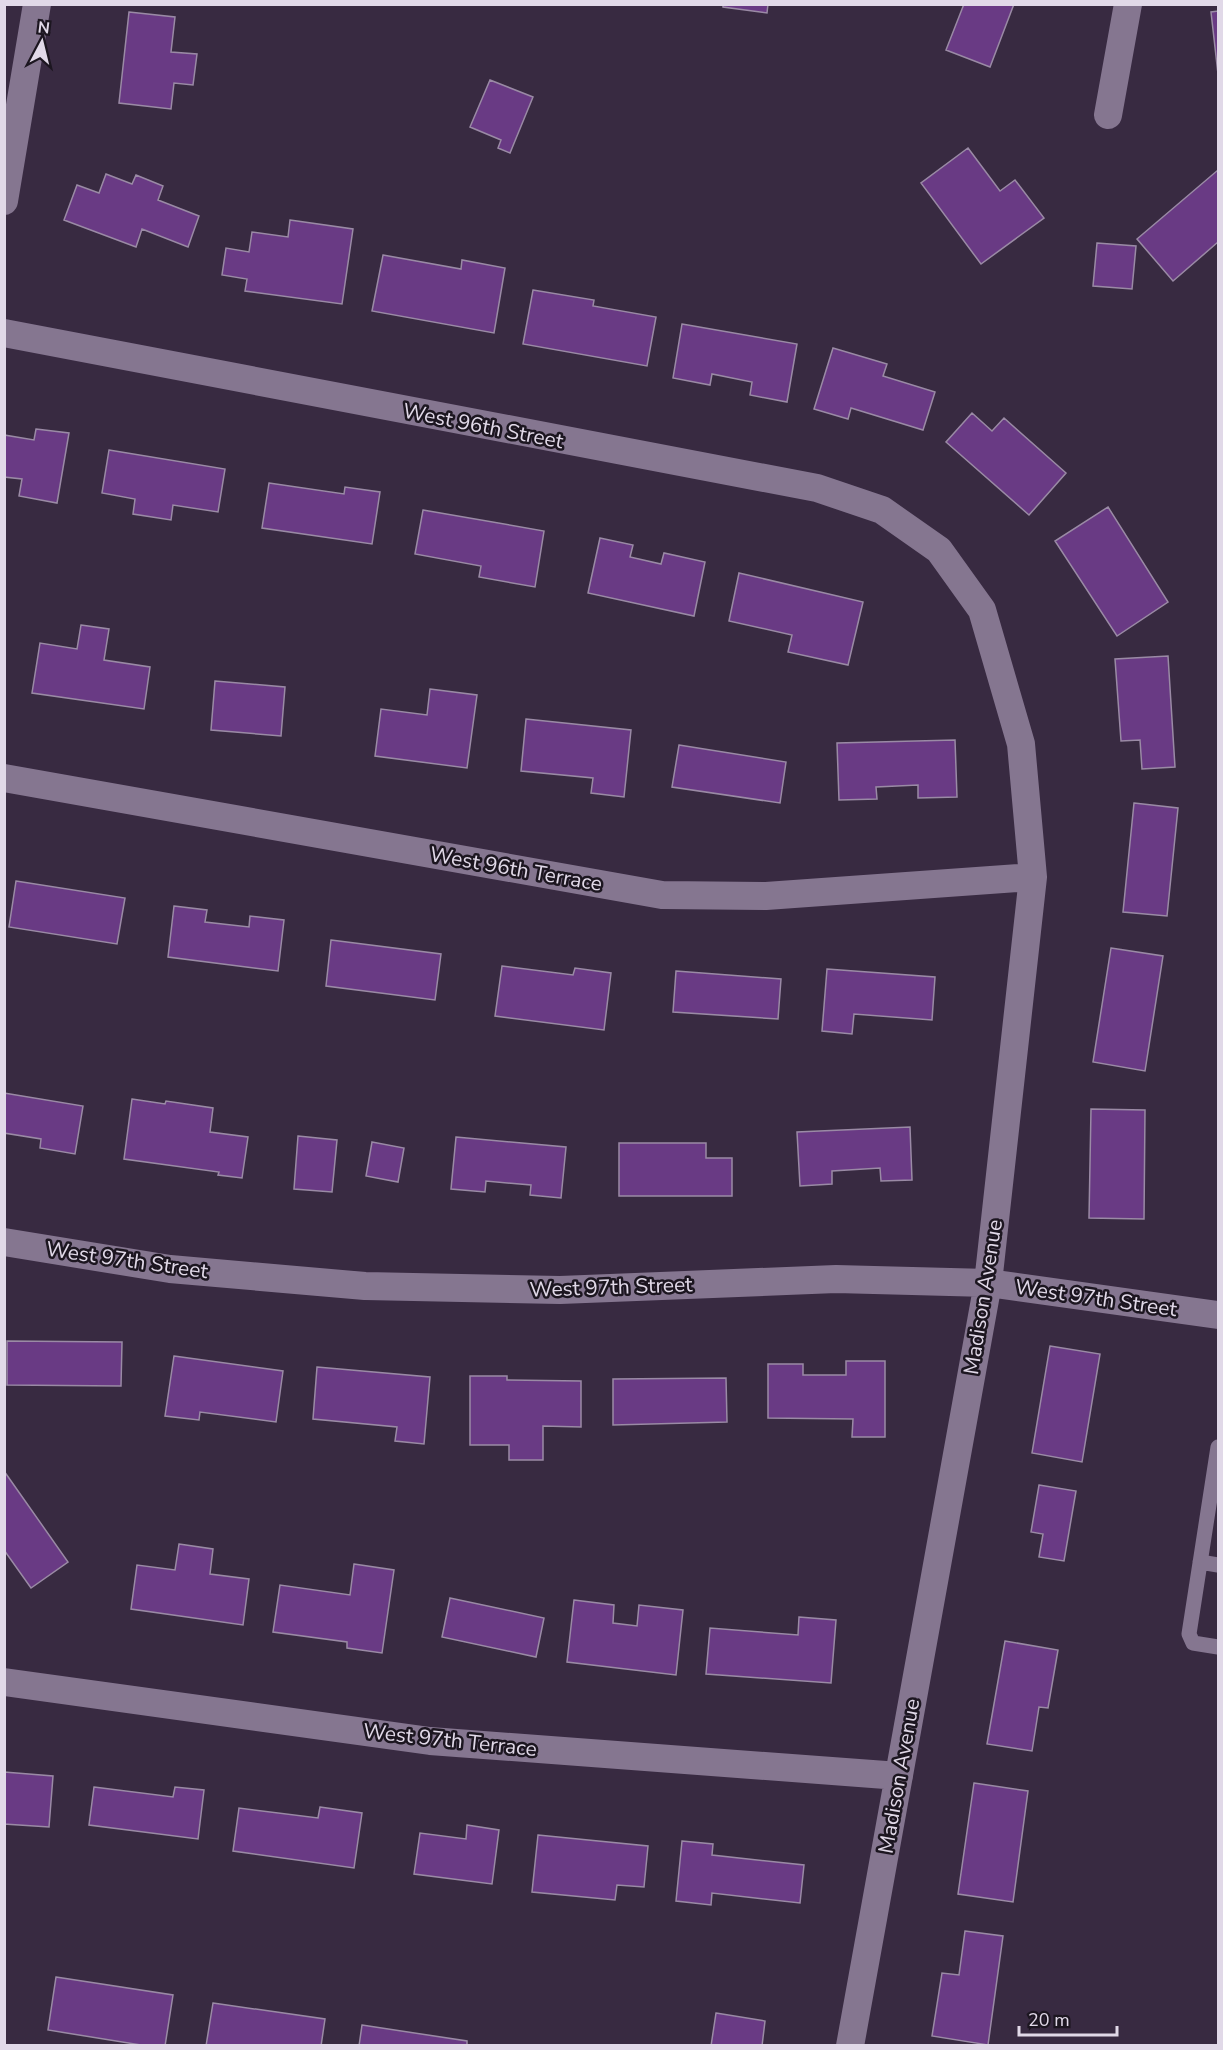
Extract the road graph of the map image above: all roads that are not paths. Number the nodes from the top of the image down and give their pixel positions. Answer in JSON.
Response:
{"nodes":[{"id":1,"x":37,"y":4,"type":"edge"},
{"id":2,"x":1128,"y":4,"type":"edge"},
{"id":3,"x":1108,"y":115,"type":"dead end"},
{"id":4,"x":4,"y":201,"type":"edge"},
{"id":5,"x":4,"y":333,"type":"edge"},
{"id":6,"x":945,"y":558,"type":"joint"},
{"id":7,"x":4,"y":778,"type":"edge"},
{"id":8,"x":1033,"y":878,"type":"junction"},
{"id":9,"x":4,"y":1242,"type":"edge"},
{"id":10,"x":988,"y":1283,"type":"junction"},
{"id":11,"x":1218,"y":1315,"type":"edge"},
{"id":12,"x":1218,"y":1447,"type":"edge"},
{"id":13,"x":1200,"y":1562,"type":"junction"},
{"id":14,"x":1218,"y":1565,"type":"edge"},
{"id":15,"x":1218,"y":1647,"type":"edge"},
{"id":16,"x":4,"y":1682,"type":"edge"},
{"id":17,"x":899,"y":1776,"type":"junction"},
{"id":18,"x":850,"y":2046,"type":"edge"}],
"edges":[{"from":1,"to":4,"type":"street"},
{"from":2,"to":3,"type":"street"},
{"from":5,"to":6,"type":"street","name":"West 96th Street"},
{"from":6,"to":8,"type":"street","name":"Madison Avenue"},
{"from":7,"to":8,"type":"street","name":"West 96th Terrace"},
{"from":8,"to":10,"type":"street","name":"Madison Avenue"},
{"from":9,"to":10,"type":"street","name":"West 97th Street"},
{"from":10,"to":11,"type":"street","name":"West 97th Street"},
{"from":10,"to":17,"type":"street","name":"Madison Avenue"},
{"from":12,"to":13,"type":"lane"},
{"from":13,"to":14,"type":"lane"},
{"from":13,"to":15,"type":"lane"},
{"from":16,"to":17,"type":"street","name":"West 97th Terrace"},
{"from":17,"to":18,"type":"street","name":"Madison Avenue"}]}
